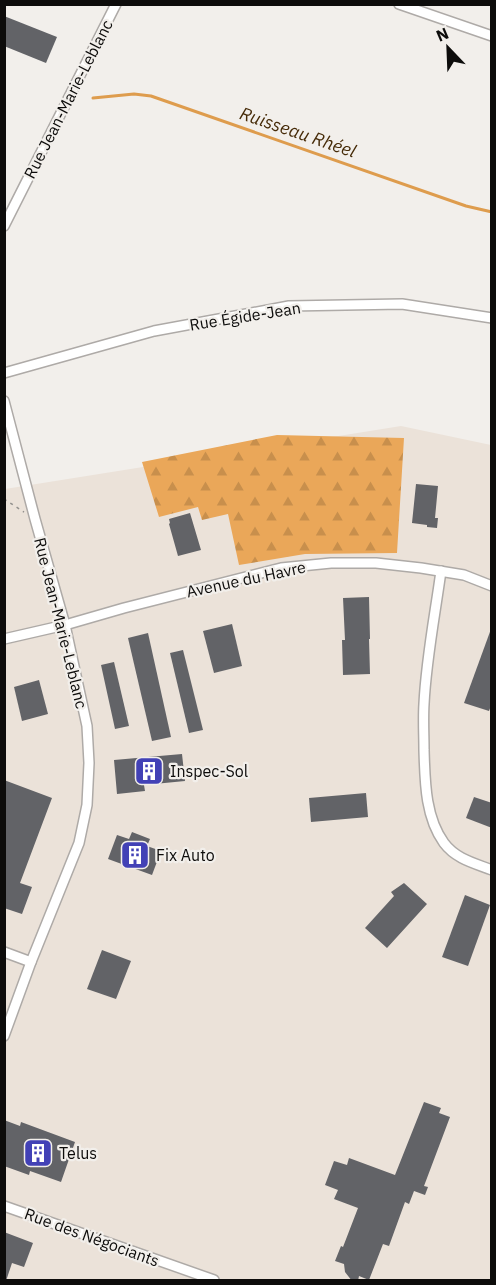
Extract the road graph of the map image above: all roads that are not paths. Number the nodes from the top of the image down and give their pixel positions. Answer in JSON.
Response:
{"nodes":[{"id":1,"x":116,"y":4,"type":"edge"},
{"id":2,"x":399,"y":4,"type":"edge"},
{"id":3,"x":492,"y":36,"type":"edge"},
{"id":4,"x":4,"y":226,"type":"edge"},
{"id":5,"x":492,"y":318,"type":"edge"},
{"id":6,"x":4,"y":373,"type":"edge"},
{"id":7,"x":4,"y":401,"type":"edge"},
{"id":8,"x":441,"y":571,"type":"junction"},
{"id":9,"x":492,"y":586,"type":"edge"},
{"id":10,"x":65,"y":626,"type":"junction"},
{"id":11,"x":4,"y":639,"type":"edge"},
{"id":12,"x":492,"y":870,"type":"edge"},
{"id":13,"x":4,"y":952,"type":"edge"},
{"id":14,"x":31,"y":962,"type":"junction"},
{"id":15,"x":4,"y":1036,"type":"edge"},
{"id":16,"x":4,"y":1206,"type":"edge"},
{"id":17,"x":214,"y":1281,"type":"edge"}],
"edges":[{"from":1,"to":4,"type":"street","name":"Rue Jean-Marie-Leblanc"},
{"from":2,"to":3,"type":"street"},
{"from":5,"to":6,"type":"street","name":"Rue Égide-Jean"},
{"from":7,"to":10,"type":"street","name":"Rue Jean-Marie-Leblanc"},
{"from":8,"to":9,"type":"street","name":"Avenue du Havre"},
{"from":8,"to":10,"type":"street","name":"Avenue du Havre"},
{"from":8,"to":12,"type":"street"},
{"from":10,"to":11,"type":"street","name":"Avenue du Havre"},
{"from":10,"to":14,"type":"street","name":"Rue Jean-Marie-Leblanc"},
{"from":13,"to":14,"type":"street"},
{"from":14,"to":15,"type":"street","name":"Rue Jean-Marie-Leblanc"},
{"from":16,"to":17,"type":"street","name":"Rue des Négociants"}]}
